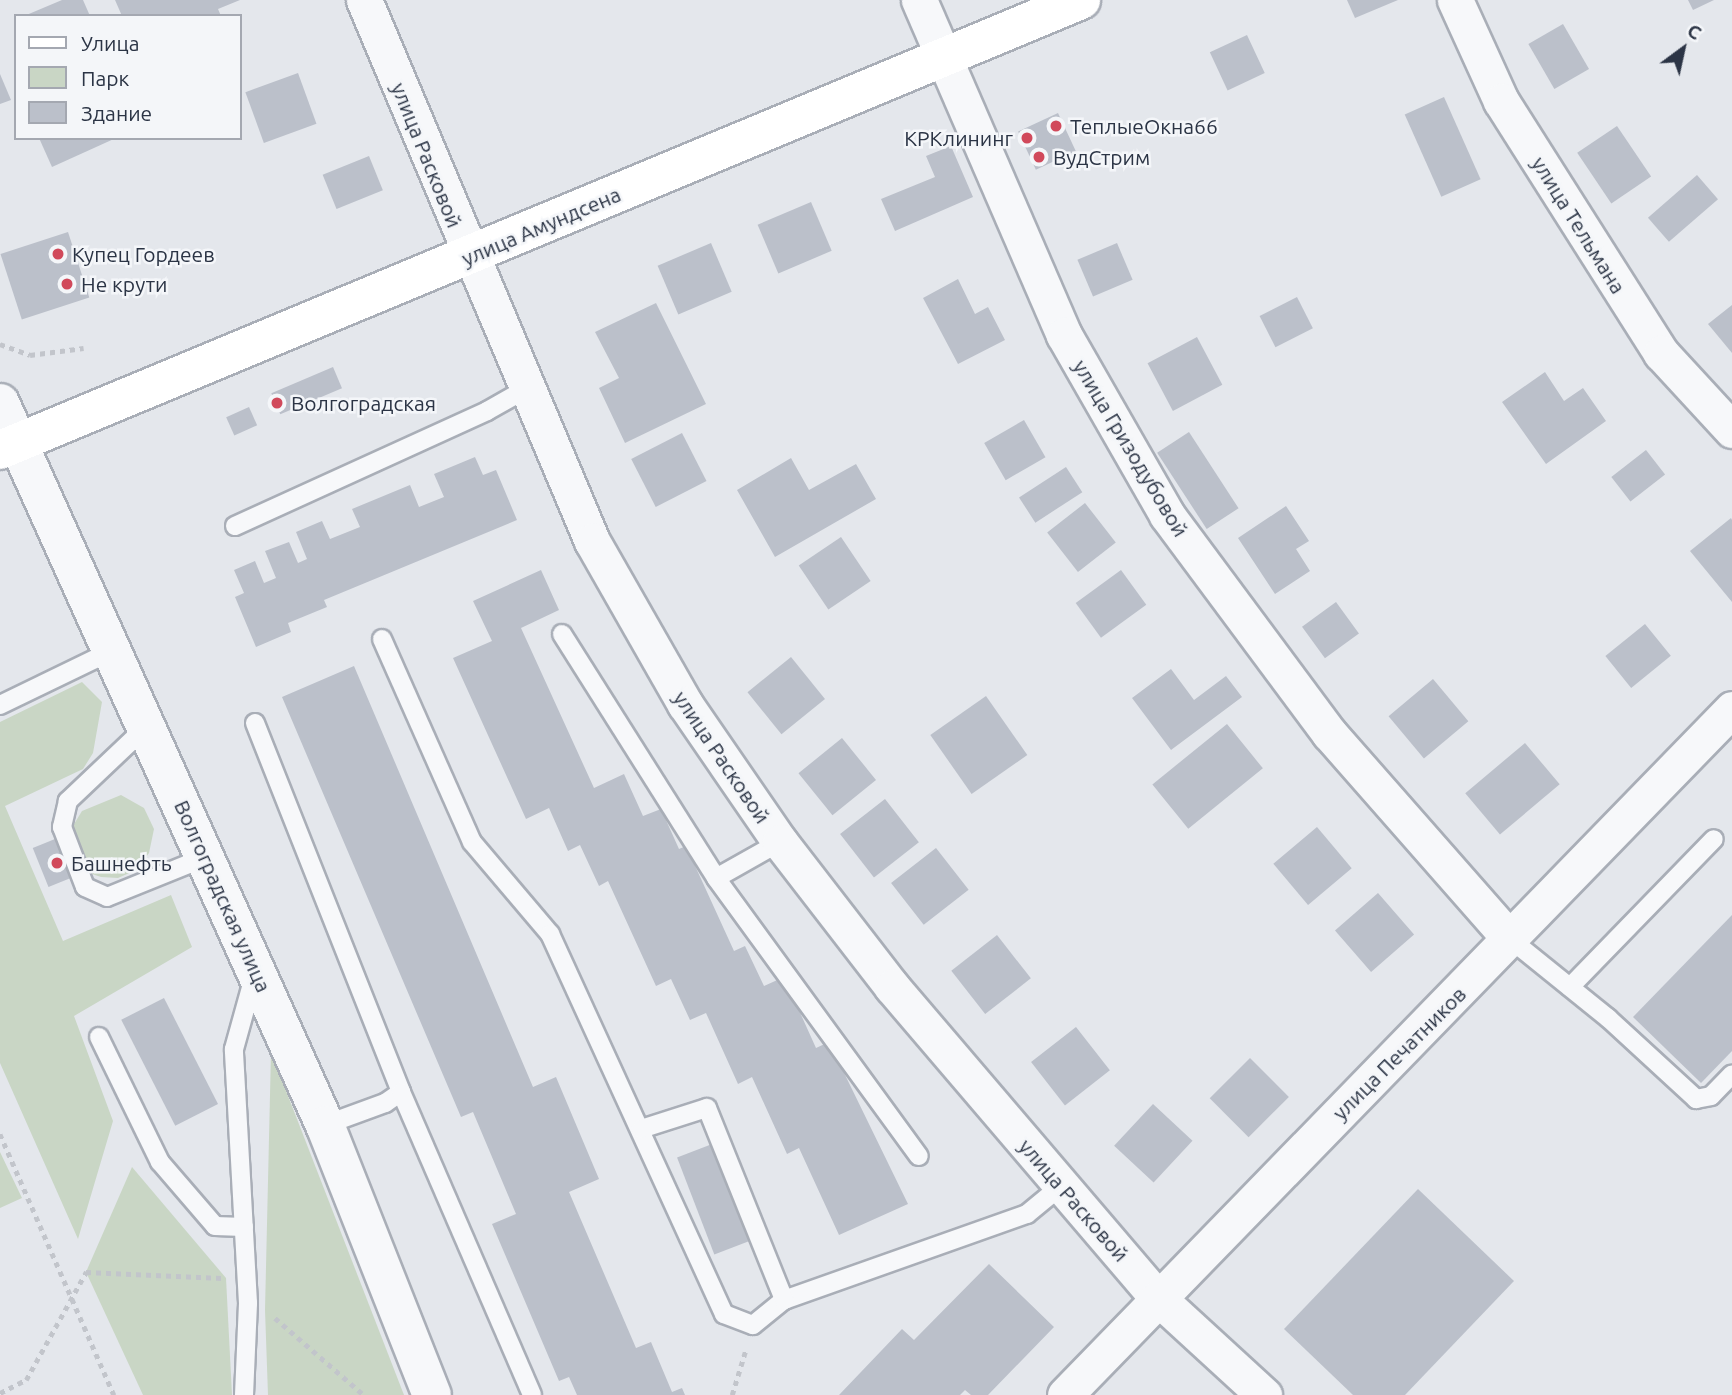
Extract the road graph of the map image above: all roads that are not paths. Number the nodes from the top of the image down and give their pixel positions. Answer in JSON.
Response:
{"nodes":[{"id":1,"x":364,"y":0,"type":"edge"},
{"id":2,"x":919,"y":0,"type":"edge"},
{"id":3,"x":1081,"y":0,"type":"edge"},
{"id":4,"x":1455,"y":0,"type":"edge"},
{"id":5,"x":944,"y":57,"type":"junction"},
{"id":6,"x":469,"y":256,"type":"junction"},
{"id":7,"x":526,"y":389,"type":"junction"},
{"id":8,"x":0,"y":403,"type":"edge"},
{"id":9,"x":1732,"y":430,"type":"edge"},
{"id":10,"x":10,"y":446,"type":"edge"},
{"id":11,"x":234,"y":526,"type":"dead end"},
{"id":12,"x":562,"y":634,"type":"dead end"},
{"id":13,"x":382,"y":639,"type":"dead end"},
{"id":14,"x":114,"y":650,"type":"junction"},
{"id":15,"x":0,"y":705,"type":"edge"},
{"id":16,"x":1732,"y":709,"type":"edge"},
{"id":17,"x":255,"y":723,"type":"dead end"},
{"id":18,"x":146,"y":727,"type":"junction"},
{"id":19,"x":1714,"y":839,"type":"dead end"},
{"id":20,"x":780,"y":842,"type":"junction"},
{"id":21,"x":206,"y":857,"type":"junction"},
{"id":22,"x":716,"y":877,"type":"junction"},
{"id":23,"x":1510,"y":939,"type":"junction"},
{"id":24,"x":255,"y":970,"type":"junction"},
{"id":25,"x":1570,"y":987,"type":"junction"},
{"id":26,"x":99,"y":1037,"type":"dead end"},
{"id":27,"x":1732,"y":1074,"type":"edge"},
{"id":28,"x":401,"y":1092,"type":"junction"},
{"id":29,"x":324,"y":1125,"type":"junction"},
{"id":30,"x":641,"y":1129,"type":"junction"},
{"id":31,"x":919,"y":1156,"type":"dead end"},
{"id":32,"x":1061,"y":1186,"type":"junction"},
{"id":33,"x":244,"y":1227,"type":"junction"},
{"id":34,"x":1158,"y":1298,"type":"junction"},
{"id":35,"x":784,"y":1300,"type":"junction"},
{"id":36,"x":244,"y":1395,"type":"edge"},
{"id":37,"x":432,"y":1395,"type":"edge"},
{"id":38,"x":533,"y":1395,"type":"edge"},
{"id":39,"x":1065,"y":1395,"type":"edge"},
{"id":40,"x":1264,"y":1395,"type":"edge"}],
"edges":[{"from":1,"to":6,"type":"street","name":"улица Расковой"},
{"from":2,"to":5,"type":"street","name":"улица Гризодубовой"},
{"from":3,"to":5,"type":"main road","name":"улица Амундсена"},
{"from":4,"to":9,"type":"street","name":"улица Тельмана"},
{"from":5,"to":6,"type":"main road","name":"улица Амундсена"},
{"from":5,"to":23,"type":"street","name":"улица Гризодубовой"},
{"from":6,"to":7,"type":"street","name":"улица Расковой"},
{"from":6,"to":10,"type":"main road","name":"улица Амундсена"},
{"from":7,"to":11,"type":"lane"},
{"from":7,"to":20,"type":"street","name":"улица Расковой"},
{"from":8,"to":10,"type":"street","name":"Волгоградская улица"},
{"from":10,"to":14,"type":"street","name":"Волгоградская улица"},
{"from":12,"to":22,"type":"lane"},
{"from":13,"to":30,"type":"lane"},
{"from":14,"to":15,"type":"lane"},
{"from":14,"to":18,"type":"street","name":"Волгоградская улица"},
{"from":16,"to":23,"type":"street","name":"улица Печатников"},
{"from":17,"to":28,"type":"lane"},
{"from":18,"to":21,"type":"street","name":"Волгоградская улица"},
{"from":18,"to":21,"type":"lane"},
{"from":19,"to":25,"type":"lane"},
{"from":20,"to":22,"type":"lane"},
{"from":20,"to":32,"type":"street","name":"улица Расковой"},
{"from":21,"to":24,"type":"street","name":"Волгоградская улица"},
{"from":22,"to":31,"type":"lane"},
{"from":23,"to":25,"type":"lane"},
{"from":23,"to":34,"type":"street","name":"улица Печатников"},
{"from":24,"to":29,"type":"street","name":"Волгоградская улица"},
{"from":24,"to":33,"type":"lane"},
{"from":25,"to":27,"type":"lane"},
{"from":26,"to":33,"type":"lane"},
{"from":28,"to":29,"type":"lane"},
{"from":28,"to":38,"type":"lane"},
{"from":29,"to":37,"type":"street","name":"Волгоградская улица"},
{"from":30,"to":35,"type":"lane"},
{"from":30,"to":35,"type":"lane"},
{"from":32,"to":34,"type":"street","name":"улица Расковой"},
{"from":32,"to":35,"type":"lane"},
{"from":33,"to":36,"type":"lane"},
{"from":34,"to":39,"type":"street","name":"улица Печатников"},
{"from":34,"to":40,"type":"street","name":"улица Расковой"}]}
